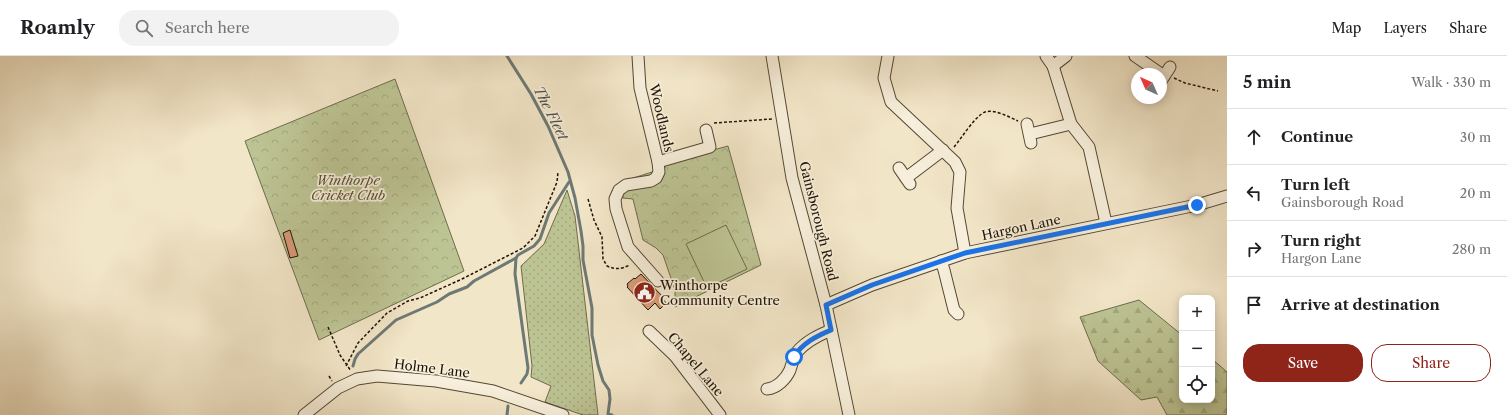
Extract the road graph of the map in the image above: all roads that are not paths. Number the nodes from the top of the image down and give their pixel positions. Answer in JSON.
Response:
{"nodes":[{"id":1,"x":638,"y":56,"type":"edge"},
{"id":2,"x":772,"y":56,"type":"edge"},
{"id":3,"x":888,"y":56,"type":"edge"},
{"id":4,"x":1046,"y":56,"type":"edge"},
{"id":5,"x":1066,"y":56,"type":"edge"},
{"id":6,"x":1135,"y":56,"type":"edge"},
{"id":7,"x":1053,"y":66,"type":"junction"},
{"id":8,"x":1154,"y":68,"type":"edge"},
{"id":9,"x":1071,"y":124,"type":"junction"},
{"id":10,"x":706,"y":130,"type":"road end"},
{"id":11,"x":1029,"y":134,"type":"road end"},
{"id":12,"x":945,"y":152,"type":"junction"},
{"id":13,"x":658,"y":162,"type":"junction"},
{"id":14,"x":899,"y":168,"type":"dead end"},
{"id":15,"x":1227,"y":196,"type":"edge"},
{"id":16,"x":1106,"y":223,"type":"junction"},
{"id":17,"x":965,"y":253,"type":"junction"},
{"id":18,"x":941,"y":261,"type":"junction"},
{"id":19,"x":658,"y":281,"type":"dead end"},
{"id":20,"x":826,"y":305,"type":"junction"},
{"id":21,"x":958,"y":314,"type":"dead end"},
{"id":22,"x":831,"y":330,"type":"junction"},
{"id":23,"x":649,"y":331,"type":"dead end"},
{"id":24,"x":767,"y":390,"type":"dead end"},
{"id":25,"x":304,"y":415,"type":"edge"},
{"id":26,"x":563,"y":415,"type":"edge"},
{"id":27,"x":720,"y":415,"type":"edge"},
{"id":28,"x":849,"y":415,"type":"edge"}],
"edges":[{"from":1,"to":13,"type":"street","name":"Woodlands"},
{"from":2,"to":20,"type":"street","name":"Gainsborough Road"},
{"from":3,"to":12,"type":"street"},
{"from":4,"to":7,"type":"street"},
{"from":5,"to":7,"type":"street"},
{"from":6,"to":8,"type":"street"},
{"from":7,"to":9,"type":"street"},
{"from":9,"to":11,"type":"street"},
{"from":9,"to":16,"type":"street"},
{"from":10,"to":13,"type":"street"},
{"from":12,"to":14,"type":"street"},
{"from":12,"to":17,"type":"street"},
{"from":13,"to":19,"type":"street"},
{"from":15,"to":16,"type":"street","name":"Hargon Lane"},
{"from":16,"to":17,"type":"street","name":"Hargon Lane"},
{"from":17,"to":18,"type":"street","name":"Hargon Lane"},
{"from":18,"to":20,"type":"street","name":"Hargon Lane"},
{"from":18,"to":21,"type":"street"},
{"from":20,"to":22,"type":"street","name":"Gainsborough Road"},
{"from":22,"to":24,"type":"street"},
{"from":22,"to":28,"type":"street","name":"Gainsborough Road"},
{"from":23,"to":27,"type":"street","name":"Chapel Lane"},
{"from":25,"to":26,"type":"street","name":"Holme Lane"}]}
